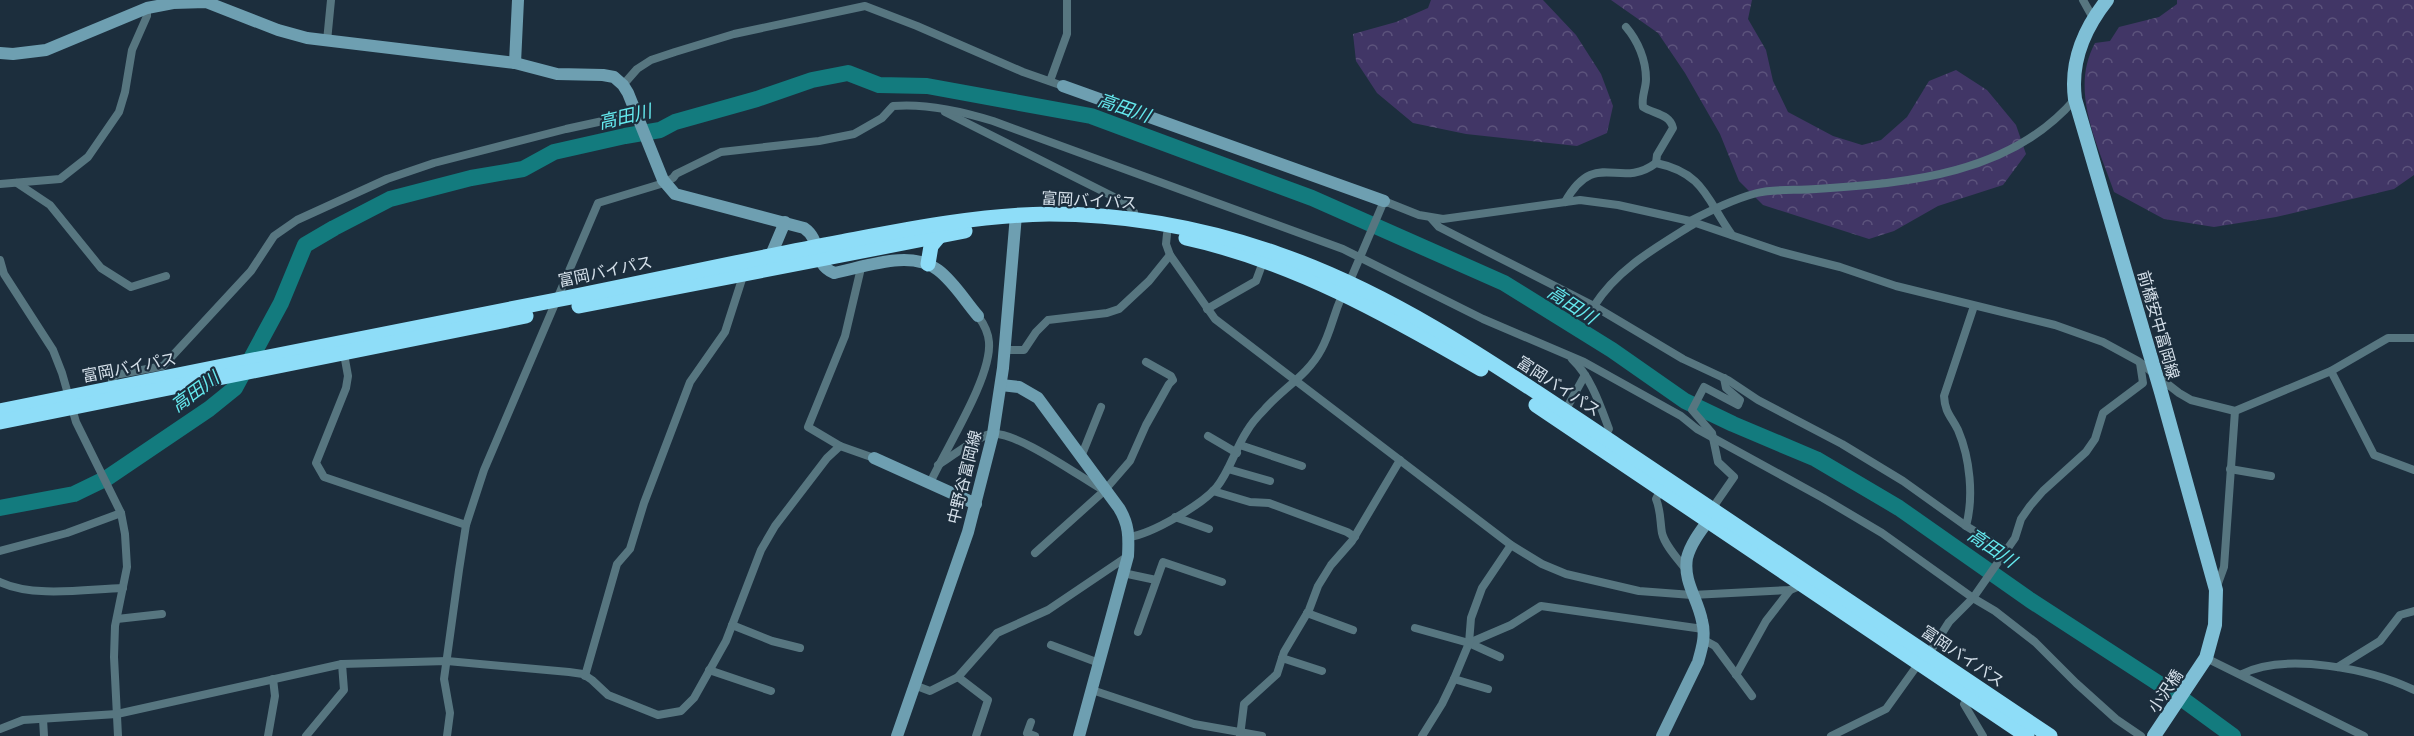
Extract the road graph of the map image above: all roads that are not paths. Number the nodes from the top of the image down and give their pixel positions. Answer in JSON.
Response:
{"nodes":[{"id":1,"x":331,"y":0,"type":"edge"},
{"id":2,"x":518,"y":0,"type":"edge"},
{"id":3,"x":1067,"y":0,"type":"edge"},
{"id":4,"x":2083,"y":0,"type":"edge"},
{"id":5,"x":2107,"y":0,"type":"edge"},
{"id":6,"x":207,"y":1,"type":"edge"},
{"id":7,"x":147,"y":8,"type":"junction"},
{"id":8,"x":2093,"y":18,"type":"junction"},
{"id":9,"x":1626,"y":27,"type":"dead end"},
{"id":10,"x":327,"y":40,"type":"junction"},
{"id":11,"x":0,"y":53,"type":"edge"},
{"id":12,"x":515,"y":63,"type":"junction"},
{"id":13,"x":1050,"y":81,"type":"junction"},
{"id":14,"x":623,"y":85,"type":"junction"},
{"id":15,"x":1063,"y":86,"type":"joint"},
{"id":16,"x":2075,"y":99,"type":"junction"},
{"id":17,"x":937,"y":108,"type":"junction"},
{"id":18,"x":636,"y":116,"type":"junction"},
{"id":19,"x":1656,"y":163,"type":"junction"},
{"id":20,"x":664,"y":182,"type":"junction"},
{"id":21,"x":17,"y":183,"type":"junction"},
{"id":22,"x":0,"y":184,"type":"edge"},
{"id":23,"x":1565,"y":202,"type":"junction"},
{"id":24,"x":1383,"y":204,"type":"junction"},
{"id":25,"x":1716,"y":207,"type":"junction"},
{"id":26,"x":1431,"y":218,"type":"junction"},
{"id":27,"x":1134,"y":219,"type":"junction"},
{"id":28,"x":1016,"y":221,"type":"junction"},
{"id":29,"x":785,"y":222,"type":"junction"},
{"id":30,"x":1693,"y":222,"type":"junction"},
{"id":31,"x":941,"y":234,"type":"junction"},
{"id":32,"x":1167,"y":234,"type":"junction"},
{"id":33,"x":1732,"y":235,"type":"junction"},
{"id":34,"x":818,"y":253,"type":"junction"},
{"id":35,"x":771,"y":255,"type":"junction"},
{"id":36,"x":1170,"y":255,"type":"junction"},
{"id":37,"x":1360,"y":258,"type":"junction"},
{"id":38,"x":0,"y":260,"type":"edge"},
{"id":39,"x":1263,"y":262,"type":"junction"},
{"id":40,"x":928,"y":264,"type":"junction"},
{"id":41,"x":861,"y":268,"type":"junction"},
{"id":42,"x":744,"y":273,"type":"junction"},
{"id":43,"x":166,"y":276,"type":"dead end"},
{"id":44,"x":1346,"y":288,"type":"junction"},
{"id":45,"x":553,"y":306,"type":"junction"},
{"id":46,"x":1594,"y":306,"type":"junction"},
{"id":47,"x":1974,"y":306,"type":"junction"},
{"id":48,"x":1207,"y":309,"type":"junction"},
{"id":49,"x":978,"y":316,"type":"joint"},
{"id":50,"x":2414,"y":338,"type":"edge"},
{"id":51,"x":1004,"y":350,"type":"junction"},
{"id":52,"x":344,"y":354,"type":"junction"},
{"id":53,"x":1569,"y":356,"type":"junction"},
{"id":54,"x":1146,"y":362,"type":"dead end"},
{"id":55,"x":2140,"y":363,"type":"junction"},
{"id":56,"x":2331,"y":371,"type":"junction"},
{"id":57,"x":2155,"y":374,"type":"junction"},
{"id":58,"x":1585,"y":375,"type":"junction"},
{"id":59,"x":1724,"y":378,"type":"junction"},
{"id":60,"x":1295,"y":381,"type":"junction"},
{"id":61,"x":1001,"y":385,"type":"junction"},
{"id":62,"x":117,"y":392,"type":"junction"},
{"id":63,"x":71,"y":403,"type":"junction"},
{"id":64,"x":1101,"y":407,"type":"dead end"},
{"id":65,"x":0,"y":411,"type":"edge"},
{"id":66,"x":1565,"y":411,"type":"junction"},
{"id":67,"x":2235,"y":411,"type":"junction"},
{"id":68,"x":0,"y":422,"type":"edge"},
{"id":69,"x":993,"y":434,"type":"junction"},
{"id":70,"x":1208,"y":436,"type":"dead end"},
{"id":71,"x":1713,"y":436,"type":"junction"},
{"id":72,"x":1604,"y":437,"type":"junction"},
{"id":73,"x":840,"y":446,"type":"junction"},
{"id":74,"x":1238,"y":449,"type":"junction"},
{"id":75,"x":1081,"y":457,"type":"junction"},
{"id":76,"x":874,"y":458,"type":"joint"},
{"id":77,"x":1400,"y":460,"type":"junction"},
{"id":78,"x":938,"y":465,"type":"junction"},
{"id":79,"x":1302,"y":466,"type":"dead end"},
{"id":80,"x":1228,"y":469,"type":"junction"},
{"id":81,"x":2230,"y":469,"type":"junction"},
{"id":82,"x":2414,"y":470,"type":"edge"},
{"id":83,"x":2271,"y":476,"type":"dead end"},
{"id":84,"x":1270,"y":481,"type":"dead end"},
{"id":85,"x":930,"y":483,"type":"junction"},
{"id":86,"x":1661,"y":489,"type":"junction"},
{"id":87,"x":1213,"y":490,"type":"junction"},
{"id":88,"x":1104,"y":491,"type":"junction"},
{"id":89,"x":976,"y":504,"type":"junction"},
{"id":90,"x":119,"y":509,"type":"junction"},
{"id":91,"x":1711,"y":516,"type":"junction"},
{"id":92,"x":1175,"y":517,"type":"junction"},
{"id":93,"x":466,"y":525,"type":"junction"},
{"id":94,"x":1966,"y":526,"type":"junction"},
{"id":95,"x":1209,"y":528,"type":"dead end"},
{"id":96,"x":1129,"y":537,"type":"junction"},
{"id":97,"x":1355,"y":537,"type":"junction"},
{"id":98,"x":1512,"y":546,"type":"junction"},
{"id":99,"x":2006,"y":550,"type":"junction"},
{"id":100,"x":0,"y":551,"type":"edge"},
{"id":101,"x":1035,"y":553,"type":"dead end"},
{"id":102,"x":1128,"y":556,"type":"junction"},
{"id":103,"x":1687,"y":571,"type":"junction"},
{"id":104,"x":1124,"y":573,"type":"junction"},
{"id":105,"x":1156,"y":580,"type":"junction"},
{"id":106,"x":0,"y":582,"type":"edge"},
{"id":107,"x":1222,"y":582,"type":"dead end"},
{"id":108,"x":1796,"y":587,"type":"junction"},
{"id":109,"x":123,"y":588,"type":"junction"},
{"id":110,"x":2216,"y":590,"type":"junction"},
{"id":111,"x":1692,"y":595,"type":"junction"},
{"id":112,"x":1973,"y":598,"type":"junction"},
{"id":113,"x":2414,"y":611,"type":"edge"},
{"id":114,"x":1307,"y":613,"type":"junction"},
{"id":115,"x":162,"y":614,"type":"dead end"},
{"id":116,"x":117,"y":619,"type":"junction"},
{"id":117,"x":732,"y":625,"type":"junction"},
{"id":118,"x":1415,"y":628,"type":"dead end"},
{"id":119,"x":1353,"y":630,"type":"dead end"},
{"id":120,"x":1138,"y":632,"type":"dead end"},
{"id":121,"x":1704,"y":634,"type":"junction"},
{"id":122,"x":1469,"y":643,"type":"junction"},
{"id":123,"x":1051,"y":645,"type":"dead end"},
{"id":124,"x":800,"y":648,"type":"dead end"},
{"id":125,"x":1500,"y":657,"type":"dead end"},
{"id":126,"x":1282,"y":658,"type":"junction"},
{"id":127,"x":1924,"y":659,"type":"junction"},
{"id":128,"x":447,"y":661,"type":"junction"},
{"id":129,"x":2204,"y":662,"type":"junction"},
{"id":130,"x":1099,"y":663,"type":"junction"},
{"id":131,"x":342,"y":664,"type":"junction"},
{"id":132,"x":2338,"y":667,"type":"junction"},
{"id":133,"x":709,"y":670,"type":"junction"},
{"id":134,"x":1322,"y":671,"type":"dead end"},
{"id":135,"x":1736,"y":675,"type":"junction"},
{"id":136,"x":2242,"y":675,"type":"junction"},
{"id":137,"x":585,"y":676,"type":"junction"},
{"id":138,"x":958,"y":677,"type":"junction"},
{"id":139,"x":273,"y":679,"type":"junction"},
{"id":140,"x":1454,"y":679,"type":"junction"},
{"id":141,"x":914,"y":685,"type":"junction"},
{"id":142,"x":1488,"y":689,"type":"dead end"},
{"id":143,"x":1092,"y":690,"type":"junction"},
{"id":144,"x":2414,"y":690,"type":"edge"},
{"id":145,"x":771,"y":691,"type":"dead end"},
{"id":146,"x":1752,"y":696,"type":"dead end"},
{"id":147,"x":1969,"y":697,"type":"junction"},
{"id":148,"x":117,"y":714,"type":"junction"},
{"id":149,"x":43,"y":718,"type":"junction"},
{"id":150,"x":1031,"y":722,"type":"dead end"},
{"id":151,"x":0,"y":729,"type":"edge"},
{"id":152,"x":1240,"y":734,"type":"edge"},
{"id":153,"x":44,"y":736,"type":"edge"},
{"id":154,"x":117,"y":736,"type":"edge"},
{"id":155,"x":268,"y":736,"type":"edge"},
{"id":156,"x":306,"y":736,"type":"edge"},
{"id":157,"x":447,"y":736,"type":"edge"},
{"id":158,"x":897,"y":736,"type":"edge"},
{"id":159,"x":976,"y":736,"type":"edge"},
{"id":160,"x":1035,"y":736,"type":"edge"},
{"id":161,"x":1079,"y":736,"type":"edge"},
{"id":162,"x":1262,"y":736,"type":"edge"},
{"id":163,"x":1422,"y":736,"type":"edge"},
{"id":164,"x":1662,"y":736,"type":"edge"},
{"id":165,"x":1832,"y":736,"type":"edge"},
{"id":166,"x":1983,"y":736,"type":"edge"},
{"id":167,"x":2027,"y":736,"type":"edge"},
{"id":168,"x":2050,"y":736,"type":"edge"},
{"id":169,"x":2140,"y":736,"type":"edge"},
{"id":170,"x":2154,"y":736,"type":"edge"},
{"id":171,"x":2364,"y":736,"type":"edge"}],
"edges":[{"from":1,"to":10,"type":"street"},
{"from":2,"to":12,"type":"street"},
{"from":3,"to":13,"type":"street"},
{"from":4,"to":8,"type":"street"},
{"from":5,"to":8,"type":"main road","name":"前橋安中富岡線"},
{"from":6,"to":7,"type":"street"},
{"from":6,"to":10,"type":"street"},
{"from":7,"to":11,"type":"street"},
{"from":7,"to":21,"type":"street"},
{"from":8,"to":16,"type":"main road","name":"前橋安中富岡線"},
{"from":9,"to":19,"type":"street"},
{"from":10,"to":12,"type":"street"},
{"from":12,"to":14,"type":"street"},
{"from":13,"to":14,"type":"street"},
{"from":13,"to":15,"type":"street"},
{"from":14,"to":18,"type":"street"},
{"from":15,"to":24,"type":"street"},
{"from":16,"to":25,"type":"street"},
{"from":16,"to":57,"type":"main road","name":"前橋安中富岡線"},
{"from":17,"to":20,"type":"street"},
{"from":17,"to":27,"type":"street"},
{"from":17,"to":37,"type":"street"},
{"from":18,"to":20,"type":"street"},
{"from":18,"to":62,"type":"street"},
{"from":19,"to":23,"type":"street"},
{"from":19,"to":25,"type":"street"},
{"from":20,"to":29,"type":"street"},
{"from":20,"to":45,"type":"street"},
{"from":21,"to":22,"type":"street"},
{"from":21,"to":43,"type":"street"},
{"from":23,"to":26,"type":"street"},
{"from":23,"to":30,"type":"street"},
{"from":24,"to":26,"type":"street"},
{"from":24,"to":37,"type":"street"},
{"from":25,"to":30,"type":"street"},
{"from":25,"to":33,"type":"street"},
{"from":26,"to":46,"type":"street"},
{"from":27,"to":28,"type":"highway","name":"富岡バイパス"},
{"from":27,"to":44,"type":"highway","name":"富岡バイパス"},
{"from":28,"to":31,"type":"highway","name":"富岡バイパス"},
{"from":28,"to":32,"type":"highway","name":"富岡バイパス"},
{"from":28,"to":34,"type":"highway","name":"富岡バイパス"},
{"from":28,"to":51,"type":"street","name":"中野谷富岡線"},
{"from":29,"to":34,"type":"street"},
{"from":29,"to":35,"type":"street"},
{"from":30,"to":33,"type":"street"},
{"from":30,"to":46,"type":"street"},
{"from":31,"to":34,"type":"highway","name":"富岡バイパス"},
{"from":31,"to":40,"type":"highway"},
{"from":32,"to":36,"type":"street"},
{"from":32,"to":39,"type":"highway","name":"富岡バイパス"},
{"from":33,"to":47,"type":"street"},
{"from":34,"to":35,"type":"highway","name":"富岡バイパス"},
{"from":34,"to":41,"type":"street"},
{"from":34,"to":42,"type":"highway","name":"富岡バイパス"},
{"from":35,"to":45,"type":"highway","name":"富岡バイパス"},
{"from":36,"to":48,"type":"street"},
{"from":36,"to":51,"type":"street"},
{"from":37,"to":44,"type":"street"},
{"from":37,"to":53,"type":"street"},
{"from":38,"to":63,"type":"street"},
{"from":39,"to":44,"type":"highway","name":"富岡バイパス"},
{"from":39,"to":48,"type":"street"},
{"from":40,"to":41,"type":"street"},
{"from":40,"to":49,"type":"street"},
{"from":41,"to":73,"type":"street"},
{"from":42,"to":45,"type":"highway","name":"富岡バイパス"},
{"from":42,"to":137,"type":"street"},
{"from":44,"to":60,"type":"street"},
{"from":44,"to":66,"type":"highway","name":"富岡バイパス"},
{"from":44,"to":86,"type":"highway","name":"富岡バイパス"},
{"from":45,"to":52,"type":"highway","name":"富岡バイパス"},
{"from":45,"to":62,"type":"highway","name":"富岡バイパス"},
{"from":45,"to":93,"type":"street"},
{"from":46,"to":59,"type":"street"},
{"from":47,"to":55,"type":"street"},
{"from":47,"to":94,"type":"street"},
{"from":48,"to":60,"type":"street"},
{"from":49,"to":78,"type":"street"},
{"from":50,"to":56,"type":"street"},
{"from":51,"to":61,"type":"street","name":"中野谷富岡線"},
{"from":52,"to":62,"type":"highway","name":"富岡バイパス"},
{"from":52,"to":93,"type":"street"},
{"from":53,"to":58,"type":"street"},
{"from":53,"to":71,"type":"street"},
{"from":54,"to":88,"type":"street"},
{"from":55,"to":57,"type":"street"},
{"from":55,"to":99,"type":"street"},
{"from":56,"to":67,"type":"street"},
{"from":56,"to":82,"type":"street"},
{"from":57,"to":67,"type":"street"},
{"from":57,"to":110,"type":"main road","name":"前橋安中富岡線"},
{"from":58,"to":66,"type":"street"},
{"from":58,"to":72,"type":"street"},
{"from":59,"to":71,"type":"street"},
{"from":59,"to":94,"type":"street"},
{"from":60,"to":74,"type":"street"},
{"from":60,"to":77,"type":"street"},
{"from":61,"to":69,"type":"street","name":"中野谷富岡線"},
{"from":61,"to":75,"type":"street"},
{"from":62,"to":63,"type":"highway","name":"富岡バイパス"},
{"from":63,"to":65,"type":"highway","name":"富岡バイパス"},
{"from":63,"to":68,"type":"highway","name":"富岡バイパス"},
{"from":63,"to":90,"type":"street"},
{"from":64,"to":75,"type":"street"},
{"from":66,"to":72,"type":"highway","name":"富岡バイパス"},
{"from":67,"to":81,"type":"street"},
{"from":69,"to":78,"type":"street"},
{"from":69,"to":88,"type":"street"},
{"from":69,"to":89,"type":"street","name":"中野谷富岡線"},
{"from":70,"to":74,"type":"street"},
{"from":71,"to":91,"type":"street"},
{"from":71,"to":112,"type":"street"},
{"from":72,"to":91,"type":"highway","name":"富岡バイパス"},
{"from":73,"to":76,"type":"street"},
{"from":73,"to":117,"type":"street"},
{"from":74,"to":79,"type":"street"},
{"from":74,"to":80,"type":"street"},
{"from":75,"to":88,"type":"street"},
{"from":76,"to":85,"type":"street"},
{"from":77,"to":97,"type":"street"},
{"from":77,"to":98,"type":"street"},
{"from":78,"to":85,"type":"street"},
{"from":80,"to":84,"type":"street"},
{"from":80,"to":87,"type":"street"},
{"from":81,"to":83,"type":"street"},
{"from":81,"to":110,"type":"street"},
{"from":85,"to":89,"type":"street"},
{"from":86,"to":91,"type":"highway","name":"富岡バイパス"},
{"from":86,"to":103,"type":"street"},
{"from":87,"to":92,"type":"street"},
{"from":87,"to":97,"type":"street"},
{"from":88,"to":96,"type":"street"},
{"from":88,"to":101,"type":"street"},
{"from":89,"to":141,"type":"street","name":"中野谷富岡線"},
{"from":90,"to":100,"type":"street"},
{"from":90,"to":109,"type":"street"},
{"from":91,"to":103,"type":"street"},
{"from":91,"to":108,"type":"highway","name":"富岡バイパス"},
{"from":91,"to":127,"type":"highway","name":"富岡バイパス"},
{"from":92,"to":95,"type":"street"},
{"from":92,"to":96,"type":"street"},
{"from":93,"to":128,"type":"street"},
{"from":94,"to":99,"type":"street"},
{"from":96,"to":102,"type":"street"},
{"from":97,"to":114,"type":"street"},
{"from":98,"to":111,"type":"street"},
{"from":98,"to":122,"type":"street"},
{"from":99,"to":112,"type":"street"},
{"from":102,"to":104,"type":"street"},
{"from":102,"to":138,"type":"street"},
{"from":103,"to":111,"type":"street"},
{"from":104,"to":105,"type":"street"},
{"from":104,"to":130,"type":"street"},
{"from":105,"to":107,"type":"street"},
{"from":105,"to":120,"type":"street"},
{"from":106,"to":109,"type":"street"},
{"from":108,"to":111,"type":"street"},
{"from":108,"to":127,"type":"highway","name":"富岡バイパス"},
{"from":108,"to":135,"type":"street"},
{"from":109,"to":116,"type":"street"},
{"from":110,"to":129,"type":"main road","name":"前橋安中富岡線"},
{"from":111,"to":121,"type":"street"},
{"from":112,"to":127,"type":"street"},
{"from":112,"to":169,"type":"street"},
{"from":113,"to":132,"type":"street"},
{"from":114,"to":119,"type":"street"},
{"from":114,"to":126,"type":"street"},
{"from":115,"to":116,"type":"street"},
{"from":116,"to":148,"type":"street"},
{"from":117,"to":124,"type":"street"},
{"from":117,"to":133,"type":"street"},
{"from":118,"to":122,"type":"street"},
{"from":121,"to":122,"type":"street"},
{"from":121,"to":135,"type":"street"},
{"from":121,"to":164,"type":"street"},
{"from":122,"to":125,"type":"street"},
{"from":122,"to":140,"type":"street"},
{"from":123,"to":130,"type":"street"},
{"from":126,"to":134,"type":"street"},
{"from":126,"to":152,"type":"street"},
{"from":127,"to":147,"type":"highway","name":"富岡バイパス"},
{"from":127,"to":165,"type":"street"},
{"from":127,"to":168,"type":"highway","name":"富岡バイパス"},
{"from":128,"to":131,"type":"street"},
{"from":128,"to":137,"type":"street"},
{"from":128,"to":157,"type":"street"},
{"from":129,"to":136,"type":"street"},
{"from":129,"to":170,"type":"main road","name":"小沢橋"},
{"from":130,"to":143,"type":"street"},
{"from":131,"to":139,"type":"street"},
{"from":131,"to":156,"type":"street"},
{"from":132,"to":136,"type":"street"},
{"from":132,"to":144,"type":"street"},
{"from":133,"to":137,"type":"street"},
{"from":133,"to":145,"type":"street"},
{"from":135,"to":146,"type":"street"},
{"from":136,"to":171,"type":"street"},
{"from":138,"to":141,"type":"street"},
{"from":138,"to":159,"type":"street"},
{"from":139,"to":148,"type":"street"},
{"from":139,"to":155,"type":"street"},
{"from":140,"to":142,"type":"street"},
{"from":140,"to":163,"type":"street"},
{"from":141,"to":158,"type":"street","name":"中野谷富岡線"},
{"from":143,"to":152,"type":"street"},
{"from":143,"to":161,"type":"street"},
{"from":147,"to":166,"type":"street"},
{"from":147,"to":167,"type":"highway","name":"富岡バイパス"},
{"from":148,"to":149,"type":"street"},
{"from":148,"to":154,"type":"street"},
{"from":149,"to":151,"type":"street"},
{"from":149,"to":153,"type":"street"},
{"from":150,"to":160,"type":"street"},
{"from":152,"to":162,"type":"street"}]}
